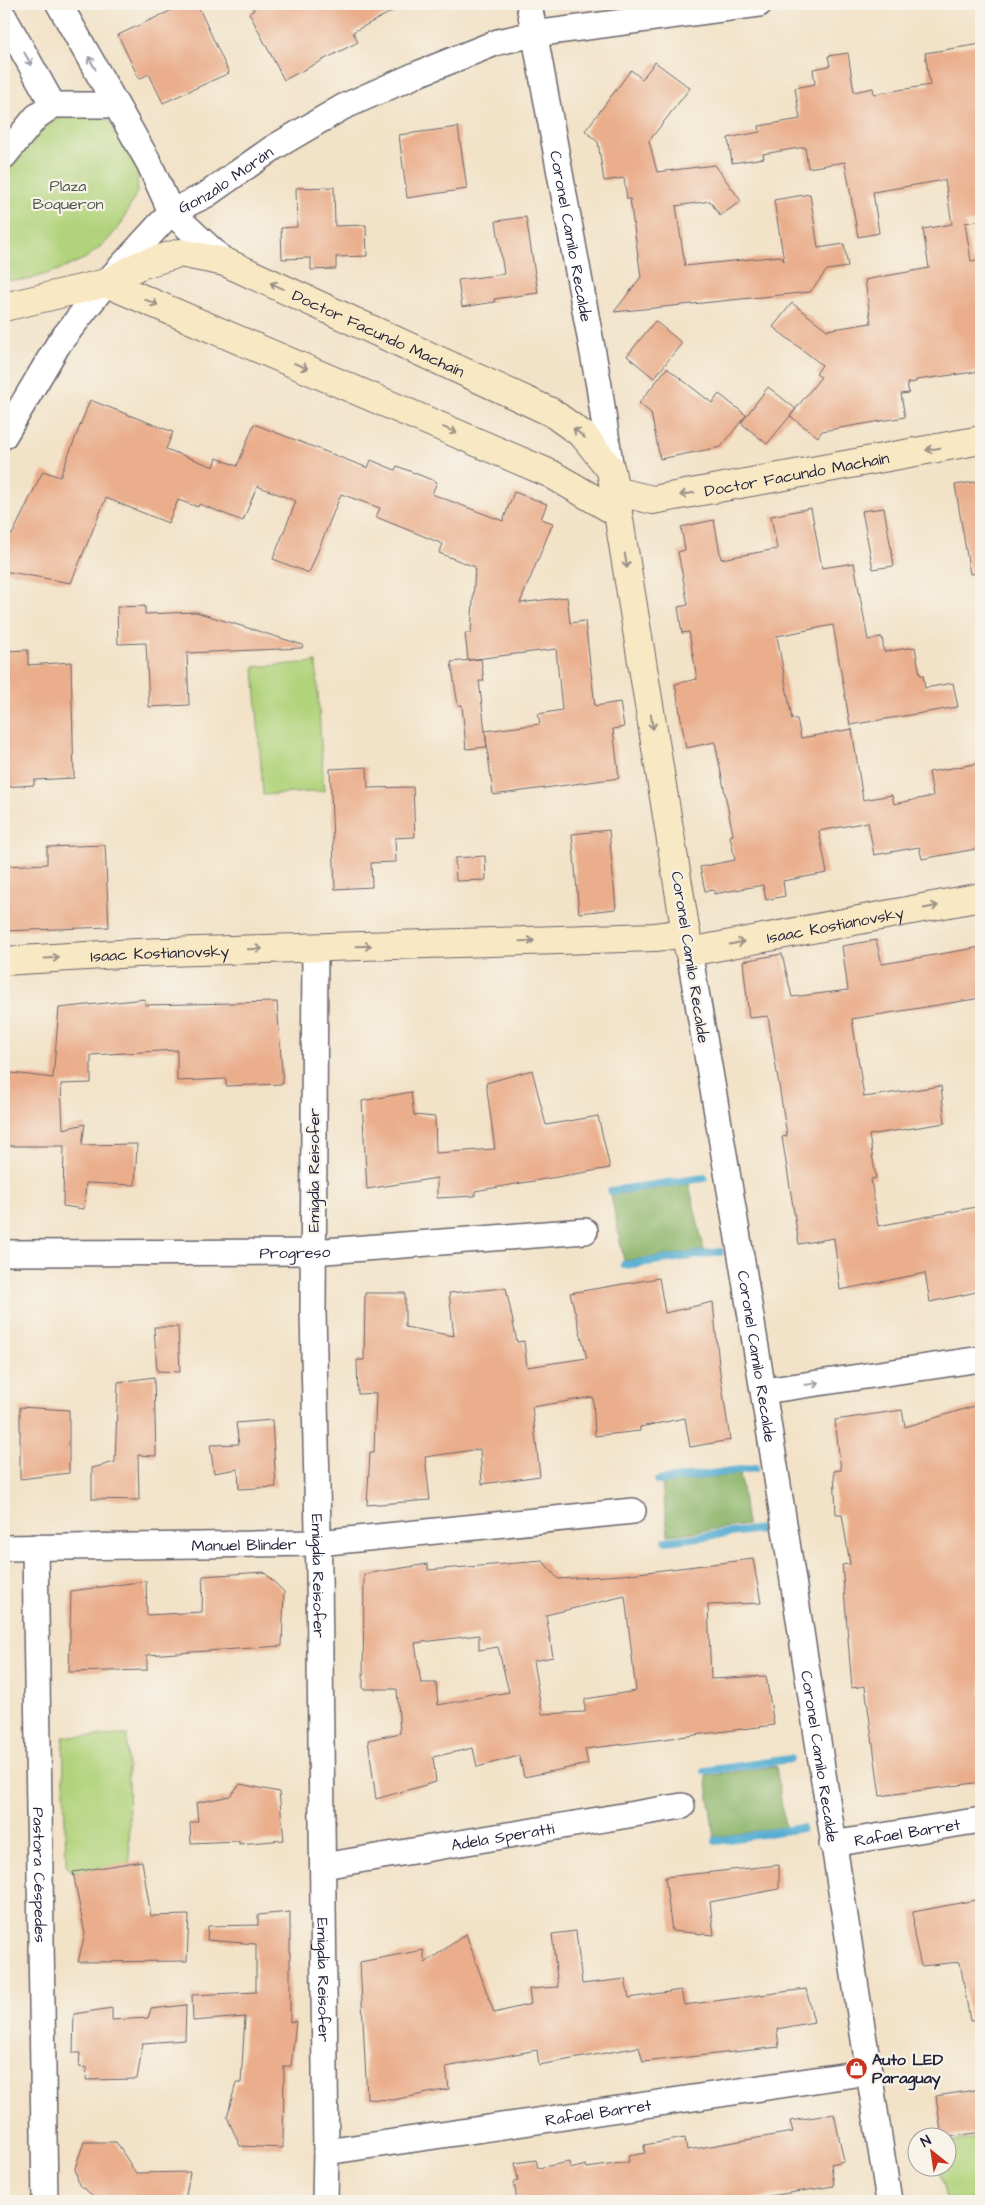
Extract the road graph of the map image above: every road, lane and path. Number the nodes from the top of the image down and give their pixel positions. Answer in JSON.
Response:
{"nodes":[{"id":1,"x":59,"y":4,"type":"edge"},
{"id":2,"x":529,"y":4,"type":"edge"},
{"id":3,"x":760,"y":4,"type":"edge"},
{"id":4,"x":4,"y":17,"type":"edge"},
{"id":5,"x":534,"y":34,"type":"junction"},
{"id":6,"x":53,"y":105,"type":"junction"},
{"id":7,"x":116,"y":106,"type":"junction"},
{"id":8,"x":4,"y":156,"type":"edge"},
{"id":9,"x":171,"y":212,"type":"junction"},
{"id":10,"x":224,"y":262,"type":"junction"},
{"id":11,"x":106,"y":283,"type":"junction"},
{"id":12,"x":4,"y":307,"type":"edge"},
{"id":13,"x":4,"y":436,"type":"edge"},
{"id":14,"x":981,"y":440,"type":"edge"},
{"id":15,"x":614,"y":492,"type":"junction"},
{"id":16,"x":981,"y":897,"type":"edge"},
{"id":17,"x":687,"y":943,"type":"junction"},
{"id":18,"x":316,"y":948,"type":"junction"},
{"id":19,"x":4,"y":961,"type":"edge"},
{"id":20,"x":585,"y":1231,"type":"dead end"},
{"id":21,"x":313,"y":1252,"type":"junction"},
{"id":22,"x":4,"y":1253,"type":"edge"},
{"id":23,"x":981,"y":1360,"type":"edge"},
{"id":24,"x":764,"y":1391,"type":"junction"},
{"id":25,"x":633,"y":1511,"type":"dead end"},
{"id":26,"x":318,"y":1543,"type":"junction"},
{"id":27,"x":35,"y":1547,"type":"junction"},
{"id":28,"x":4,"y":1548,"type":"edge"},
{"id":29,"x":682,"y":1806,"type":"dead end"},
{"id":30,"x":981,"y":1820,"type":"edge"},
{"id":31,"x":832,"y":1844,"type":"junction"},
{"id":32,"x":323,"y":1866,"type":"junction"},
{"id":33,"x":869,"y":2072,"type":"junction"},
{"id":34,"x":326,"y":2152,"type":"junction"},
{"id":35,"x":45,"y":2201,"type":"edge"},
{"id":36,"x":325,"y":2201,"type":"edge"},
{"id":37,"x":889,"y":2201,"type":"edge"}],
"edges":[{"from":7,"to":1,"type":"street","one_way":true},
{"from":2,"to":5,"type":"street","name":"Coronel Camilo Recalde"},
{"from":3,"to":5,"type":"street","name":"Gonzalo Morán"},
{"from":4,"to":6,"type":"street","one_way":true},
{"from":5,"to":9,"type":"street","name":"Gonzalo Morán"},
{"from":5,"to":15,"type":"street","name":"Coronel Camilo Recalde"},
{"from":6,"to":7,"type":"street"},
{"from":6,"to":8,"type":"street"},
{"from":7,"to":9,"type":"street"},
{"from":9,"to":10,"type":"street"},
{"from":9,"to":11,"type":"street","name":"Gonzalo Morán"},
{"from":10,"to":11,"type":"main road","name":"Doctor Facundo Machaín"},
{"from":15,"to":10,"type":"main road","name":"Doctor Facundo Machaín","one_way":true},
{"from":11,"to":12,"type":"main road","name":"Doctor Facundo Machaín"},
{"from":11,"to":13,"type":"street","name":"Gonzalo Morán"},
{"from":11,"to":15,"type":"main road","name":"Doctor Facundo Machaín","one_way":true},
{"from":14,"to":15,"type":"main road","name":"Doctor Facundo Machaín","one_way":true},
{"from":15,"to":17,"type":"main road","name":"Coronel Camilo Recalde","one_way":true},
{"from":17,"to":16,"type":"main road","name":"Isaac Kostianovsky","one_way":true},
{"from":18,"to":17,"type":"main road","name":"Isaac Kostianovsky","one_way":true},
{"from":17,"to":24,"type":"street","name":"Coronel Camilo Recalde"},
{"from":19,"to":18,"type":"main road","name":"Isaac Kostianovsky","one_way":true},
{"from":18,"to":21,"type":"street","name":"Emigdia Reisofer"},
{"from":20,"to":21,"type":"street","name":"Progreso"},
{"from":21,"to":22,"type":"street","name":"Progreso"},
{"from":21,"to":26,"type":"street","name":"Emigdia Reisofer"},
{"from":24,"to":23,"type":"street","one_way":true},
{"from":24,"to":31,"type":"street","name":"Coronel Camilo Recalde"},
{"from":25,"to":26,"type":"street","name":"Manuel Blinder"},
{"from":26,"to":27,"type":"street","name":"Manuel Blinder"},
{"from":26,"to":32,"type":"street","name":"Emigdia Reisofer"},
{"from":27,"to":28,"type":"street","name":"Manuel Blinder"},
{"from":27,"to":35,"type":"street","name":"Pastora Céspedes"},
{"from":29,"to":32,"type":"street","name":"Adela Speratti"},
{"from":30,"to":31,"type":"street","name":"Rafael Barret"},
{"from":31,"to":33,"type":"street","name":"Coronel Camilo Recalde"},
{"from":32,"to":34,"type":"street","name":"Emigdia Reisofer"},
{"from":33,"to":34,"type":"street","name":"Rafael Barret"},
{"from":33,"to":37,"type":"street","name":"Coronel Camilo Recalde"},
{"from":34,"to":36,"type":"street","name":"Emigdia Reisofer"}]}
